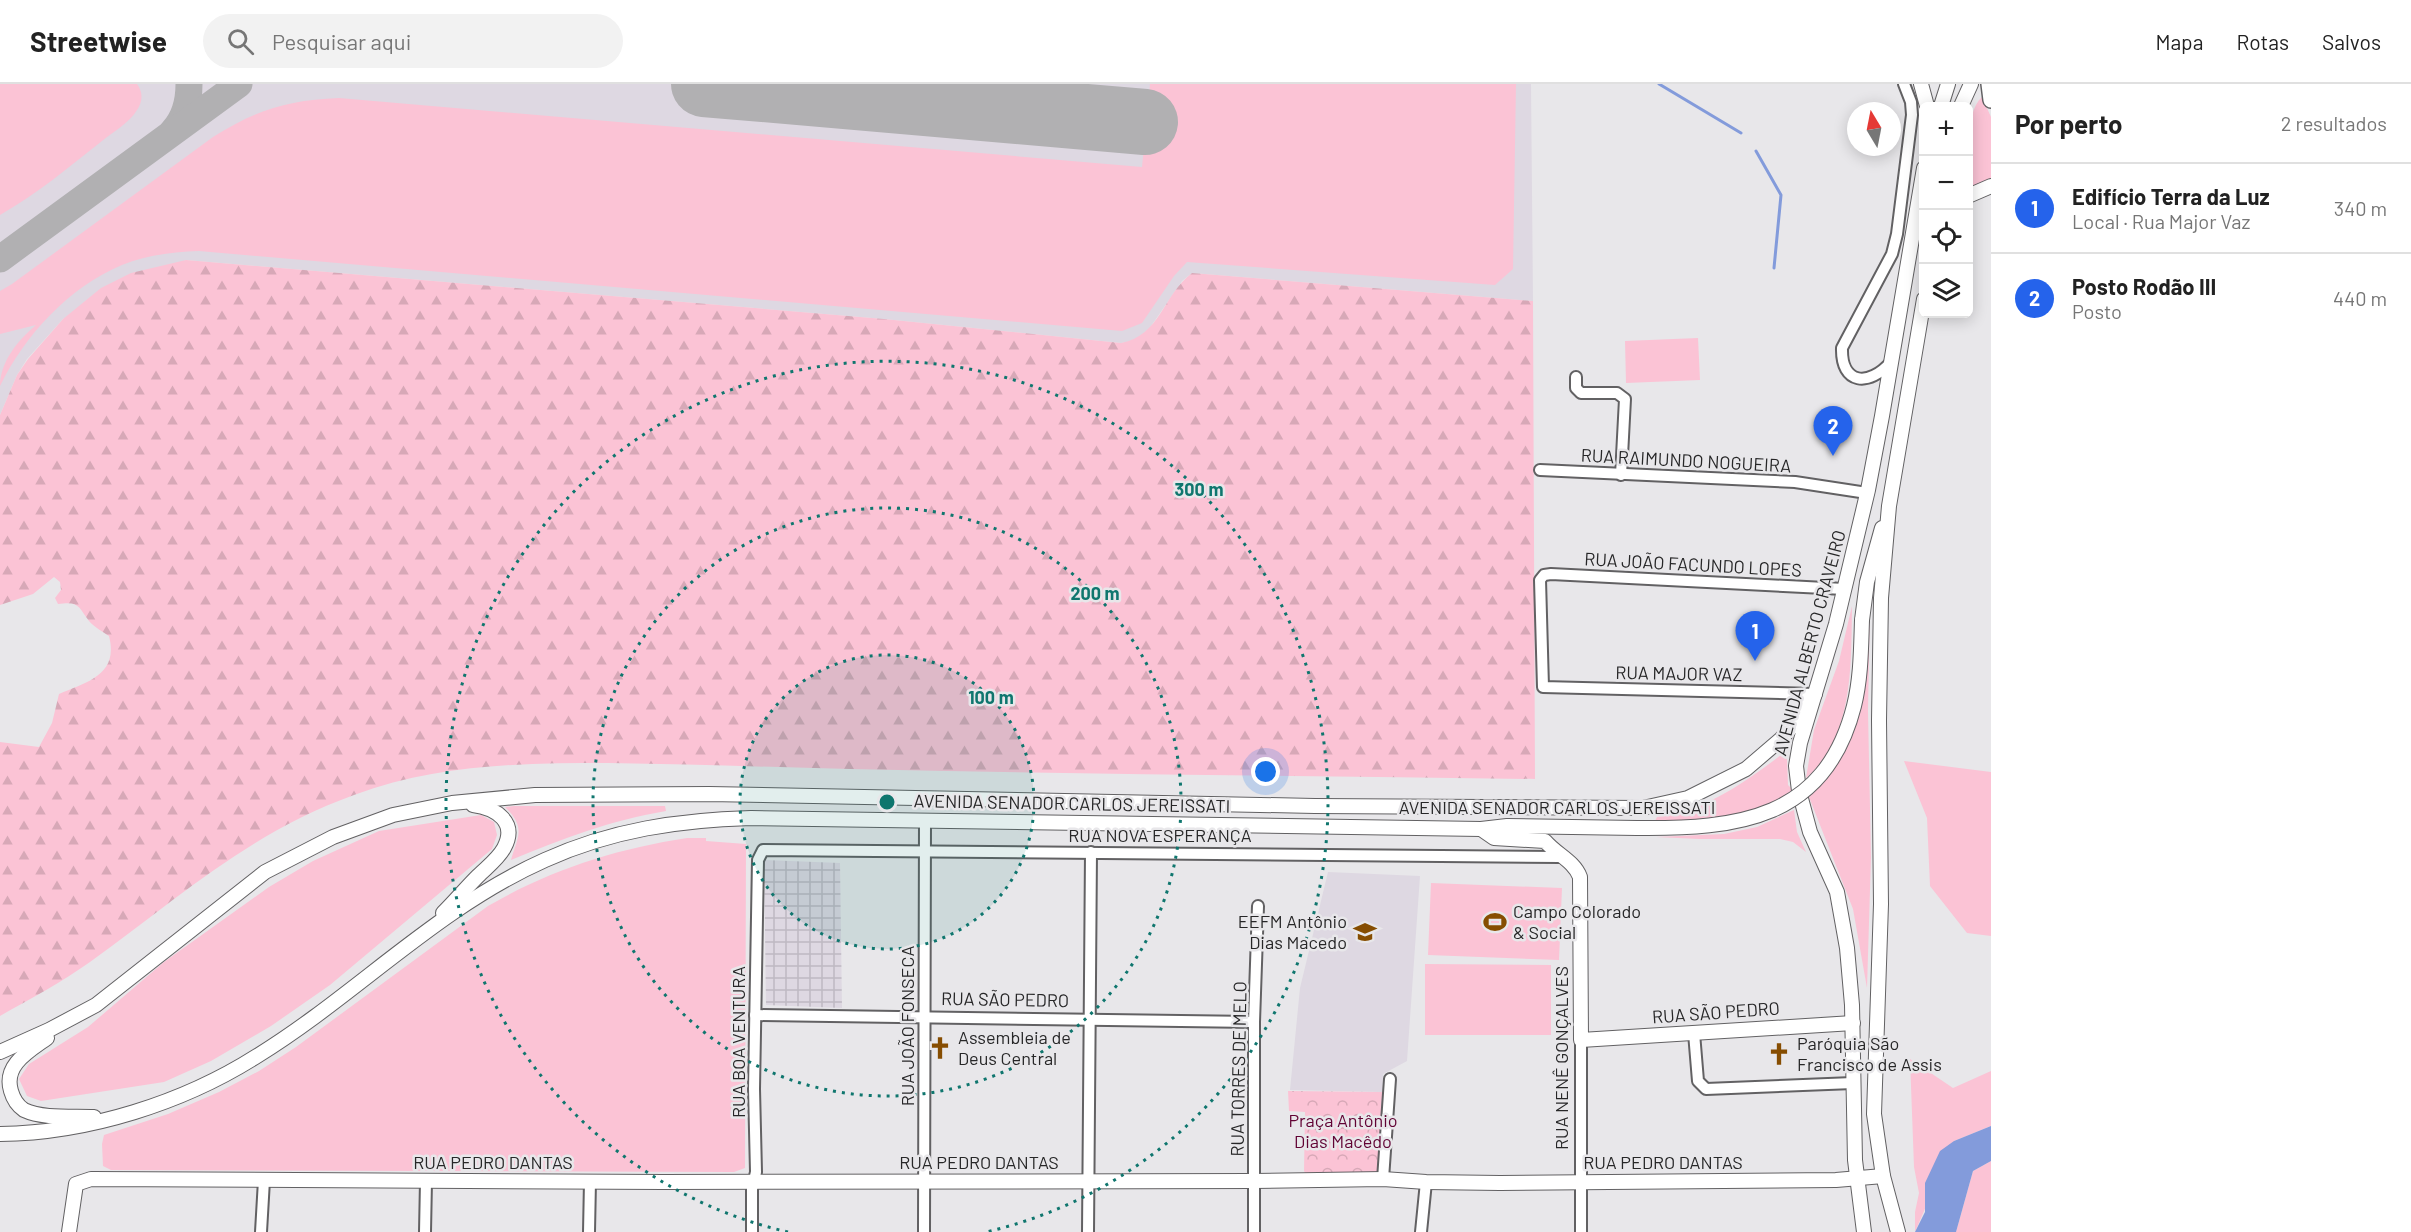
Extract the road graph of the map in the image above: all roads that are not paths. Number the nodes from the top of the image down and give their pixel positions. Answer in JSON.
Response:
{"nodes":[{"id":1,"x":1904,"y":84,"type":"edge"},
{"id":2,"x":1921,"y":84,"type":"edge"},
{"id":3,"x":1948,"y":84,"type":"edge"},
{"id":4,"x":1971,"y":84,"type":"edge"},
{"id":5,"x":1989,"y":84,"type":"edge"},
{"id":6,"x":1991,"y":100,"type":"edge"},
{"id":7,"x":1926,"y":102,"type":"edge"},
{"id":8,"x":1942,"y":102,"type":"edge"},
{"id":9,"x":1963,"y":102,"type":"edge"},
{"id":10,"x":1991,"y":186,"type":"edge"},
{"id":11,"x":1919,"y":192,"type":"edge"},
{"id":12,"x":1973,"y":194,"type":"edge"},
{"id":13,"x":1920,"y":318,"type":"edge"},
{"id":14,"x":1891,"y":362,"type":"junction"},
{"id":15,"x":1576,"y":377,"type":"dead end"},
{"id":16,"x":1540,"y":470,"type":"dead end"},
{"id":17,"x":1621,"y":475,"type":"junction"},
{"id":18,"x":1867,"y":492,"type":"junction"},
{"id":19,"x":1890,"y":506,"type":"junction"},
{"id":20,"x":1844,"y":589,"type":"junction"},
{"id":21,"x":1544,"y":687,"type":"joint"},
{"id":22,"x":1815,"y":694,"type":"junction"},
{"id":23,"x":452,"y":803,"type":"junction"},
{"id":24,"x":925,"y":820,"type":"junction"},
{"id":25,"x":1481,"y":829,"type":"junction"},
{"id":26,"x":924,"y":850,"type":"junction"},
{"id":27,"x":760,"y":852,"type":"joint"},
{"id":28,"x":1091,"y":852,"type":"junction"},
{"id":29,"x":1560,"y":857,"type":"junction"},
{"id":30,"x":1258,"y":906,"type":"dead end"},
{"id":31,"x":429,"y":928,"type":"junction"},
{"id":32,"x":96,"y":1005,"type":"junction"},
{"id":33,"x":755,"y":1015,"type":"junction"},
{"id":34,"x":926,"y":1016,"type":"junction"},
{"id":35,"x":1090,"y":1020,"type":"junction"},
{"id":36,"x":1254,"y":1022,"type":"junction"},
{"id":37,"x":1853,"y":1023,"type":"junction"},
{"id":38,"x":1694,"y":1033,"type":"junction"},
{"id":39,"x":1581,"y":1040,"type":"junction"},
{"id":40,"x":0,"y":1052,"type":"edge"},
{"id":41,"x":1390,"y":1079,"type":"dead end"},
{"id":42,"x":1853,"y":1083,"type":"junction"},
{"id":43,"x":109,"y":1117,"type":"junction"},
{"id":44,"x":0,"y":1134,"type":"edge"},
{"id":45,"x":1883,"y":1176,"type":"junction"},
{"id":46,"x":1857,"y":1178,"type":"junction"},
{"id":47,"x":1383,"y":1179,"type":"junction"},
{"id":48,"x":264,"y":1180,"type":"junction"},
{"id":49,"x":924,"y":1180,"type":"junction"},
{"id":50,"x":426,"y":1181,"type":"junction"},
{"id":51,"x":590,"y":1181,"type":"junction"},
{"id":52,"x":1088,"y":1181,"type":"junction"},
{"id":53,"x":1254,"y":1181,"type":"junction"},
{"id":54,"x":1580,"y":1181,"type":"junction"},
{"id":55,"x":754,"y":1182,"type":"junction"},
{"id":56,"x":1426,"y":1182,"type":"junction"},
{"id":57,"x":69,"y":1232,"type":"edge"},
{"id":58,"x":261,"y":1232,"type":"edge"},
{"id":59,"x":425,"y":1232,"type":"edge"},
{"id":60,"x":590,"y":1232,"type":"edge"},
{"id":61,"x":752,"y":1232,"type":"edge"},
{"id":62,"x":924,"y":1232,"type":"edge"},
{"id":63,"x":1088,"y":1232,"type":"edge"},
{"id":64,"x":1254,"y":1232,"type":"edge"},
{"id":65,"x":1421,"y":1232,"type":"edge"},
{"id":66,"x":1581,"y":1232,"type":"edge"},
{"id":67,"x":1864,"y":1232,"type":"edge"},
{"id":68,"x":1898,"y":1232,"type":"edge"}],
"edges":[{"from":1,"to":14,"type":"street"},
{"from":2,"to":7,"type":"main road"},
{"from":3,"to":8,"type":"main road"},
{"from":4,"to":9,"type":"main road"},
{"from":5,"to":6,"type":"highway"},
{"from":10,"to":12,"type":"main road"},
{"from":11,"to":14,"type":"main road","name":"AVENIDA ALBERTO CRAVEIRO"},
{"from":13,"to":19,"type":"main road"},
{"from":14,"to":18,"type":"main road","name":"AVENIDA ALBERTO CRAVEIRO"},
{"from":15,"to":17,"type":"street"},
{"from":16,"to":17,"type":"street","name":"RUA RAIMUNDO NOGUEIRA"},
{"from":17,"to":18,"type":"street","name":"RUA RAIMUNDO NOGUEIRA"},
{"from":18,"to":20,"type":"main road","name":"AVENIDA ALBERTO CRAVEIRO"},
{"from":19,"to":25,"type":"main road","name":"AVENIDA SENADOR CARLOS JEREISSATI","bridge":true},
{"from":19,"to":45,"type":"main road"},
{"from":20,"to":21,"type":"street","name":"RUA JOÃO FACUNDO LOPES"},
{"from":20,"to":22,"type":"main road","name":"AVENIDA ALBERTO CRAVEIRO"},
{"from":21,"to":22,"type":"street","name":"RUA MAJOR VAZ"},
{"from":22,"to":23,"type":"main road","name":"AVENIDA SENADOR CARLOS JEREISSATI"},
{"from":22,"to":37,"type":"main road","name":"AVENIDA ALBERTO CRAVEIRO"},
{"from":23,"to":31,"type":"main road"},
{"from":23,"to":32,"type":"main road","name":"AVENIDA SENADOR CARLOS JEREISSATI"},
{"from":24,"to":25,"type":"main road","name":"AVENIDA SENADOR CARLOS JEREISSATI"},
{"from":24,"to":26,"type":"street","name":"RUA JOÃO FONSECA"},
{"from":24,"to":31,"type":"main road","name":"AVENIDA SENADOR CARLOS JEREISSATI"},
{"from":25,"to":29,"type":"main road","name":"RUA NENÊ GONÇALVES"},
{"from":26,"to":27,"type":"street","name":"RUA NOVA ESPERANÇA"},
{"from":26,"to":28,"type":"street","name":"RUA NOVA ESPERANÇA"},
{"from":26,"to":34,"type":"street","name":"RUA JOÃO FONSECA"},
{"from":27,"to":33,"type":"street","name":"RUA BOA VENTURA"},
{"from":28,"to":29,"type":"street","name":"RUA NOVA ESPERANÇA"},
{"from":28,"to":35,"type":"street"},
{"from":29,"to":39,"type":"main road","name":"RUA NENÊ GONÇALVES"},
{"from":30,"to":36,"type":"street","name":"RUA TORRES DE MELO"},
{"from":31,"to":43,"type":"main road","name":"AVENIDA SENADOR CARLOS JEREISSATI"},
{"from":32,"to":40,"type":"main road","name":"AVENIDA SENADOR CARLOS JEREISSATI"},
{"from":32,"to":43,"type":"main road"},
{"from":33,"to":34,"type":"street","name":"RUA SÃO PEDRO"},
{"from":33,"to":55,"type":"street","name":"RUA BOA VENTURA"},
{"from":34,"to":35,"type":"street","name":"RUA SÃO PEDRO"},
{"from":34,"to":49,"type":"street","name":"RUA JOÃO FONSECA"},
{"from":35,"to":36,"type":"street","name":"RUA SÃO PEDRO"},
{"from":35,"to":52,"type":"street"},
{"from":36,"to":53,"type":"street","name":"RUA TORRES DE MELO"},
{"from":37,"to":38,"type":"main road","name":"RUA SÃO PEDRO"},
{"from":37,"to":42,"type":"main road","name":"AVENIDA ALBERTO CRAVEIRO"},
{"from":38,"to":39,"type":"main road","name":"RUA SÃO PEDRO"},
{"from":38,"to":42,"type":"street"},
{"from":39,"to":54,"type":"street","name":"RUA NENÊ GONÇALVES"},
{"from":41,"to":47,"type":"street"},
{"from":42,"to":46,"type":"main road","name":"AVENIDA ALBERTO CRAVEIRO"},
{"from":43,"to":44,"type":"main road","name":"AVENIDA SENADOR CARLOS JEREISSATI"},
{"from":45,"to":46,"type":"main road","name":"RUA PEDRO DANTAS"},
{"from":45,"to":68,"type":"main road"},
{"from":46,"to":54,"type":"main road","name":"RUA PEDRO DANTAS"},
{"from":46,"to":67,"type":"main road","name":"AVENIDA ALBERTO CRAVEIRO"},
{"from":47,"to":53,"type":"main road","name":"RUA PEDRO DANTAS"},
{"from":47,"to":56,"type":"main road","name":"RUA PEDRO DANTAS"},
{"from":48,"to":50,"type":"main road","name":"RUA PEDRO DANTAS"},
{"from":48,"to":57,"type":"main road","name":"RUA PEDRO DANTAS"},
{"from":48,"to":58,"type":"street"},
{"from":49,"to":52,"type":"main road","name":"RUA PEDRO DANTAS"},
{"from":49,"to":55,"type":"main road","name":"RUA PEDRO DANTAS"},
{"from":49,"to":62,"type":"street","name":"RUA JOÃO FONSECA"},
{"from":50,"to":51,"type":"main road","name":"RUA PEDRO DANTAS"},
{"from":50,"to":59,"type":"street"},
{"from":51,"to":55,"type":"main road","name":"RUA PEDRO DANTAS"},
{"from":51,"to":60,"type":"street"},
{"from":52,"to":53,"type":"main road","name":"RUA PEDRO DANTAS"},
{"from":52,"to":63,"type":"street"},
{"from":53,"to":64,"type":"street","name":"RUA TORRES DE MELO"},
{"from":54,"to":56,"type":"main road","name":"RUA PEDRO DANTAS"},
{"from":54,"to":66,"type":"street","name":"RUA NENÊ GONÇALVES"},
{"from":55,"to":61,"type":"street","name":"RUA BOA VENTURA"},
{"from":56,"to":65,"type":"street"}]}
